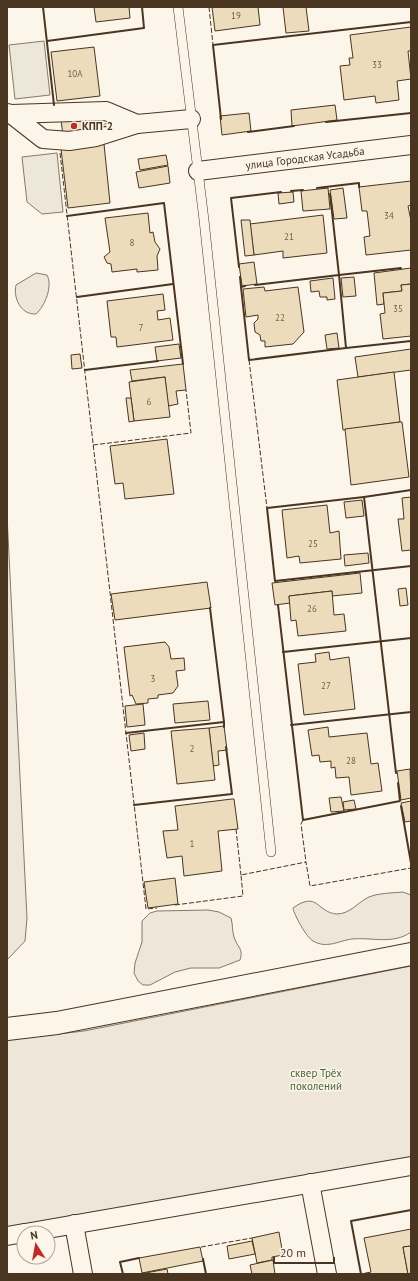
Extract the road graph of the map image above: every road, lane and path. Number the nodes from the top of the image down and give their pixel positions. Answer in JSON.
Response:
{"nodes":[{"id":1,"x":178,"y":7,"type":"edge"},
{"id":2,"x":9,"y":113,"type":"edge"},
{"id":3,"x":191,"y":119,"type":"junction"},
{"id":4,"x":137,"y":124,"type":"junction"},
{"id":5,"x":411,"y":145,"type":"edge"},
{"id":6,"x":198,"y":171,"type":"junction"},
{"id":7,"x":271,"y":852,"type":"dead end"},
{"id":8,"x":411,"y":954,"type":"edge"},
{"id":9,"x":7,"y":1029,"type":"edge"},
{"id":10,"x":411,"y":1166,"type":"edge"},
{"id":11,"x":310,"y":1183,"type":"junction"},
{"id":12,"x":74,"y":1224,"type":"junction"},
{"id":13,"x":56,"y":1227,"type":"edge"},
{"id":14,"x":83,"y":1274,"type":"edge"},
{"id":15,"x":328,"y":1274,"type":"edge"}],
"edges":[{"from":1,"to":3,"type":"lane"},
{"from":2,"to":4,"type":"street"},
{"from":2,"to":4,"type":"street"},
{"from":3,"to":4,"type":"street"},
{"from":3,"to":6,"type":"lane"},
{"from":5,"to":6,"type":"street","name":"улица Городская Усадьба"},
{"from":6,"to":7,"type":"lane"},
{"from":8,"to":9,"type":"street"},
{"from":10,"to":11,"type":"street"},
{"from":11,"to":12,"type":"street"},
{"from":11,"to":15,"type":"street"},
{"from":12,"to":13,"type":"street"},
{"from":12,"to":14,"type":"street"}]}
